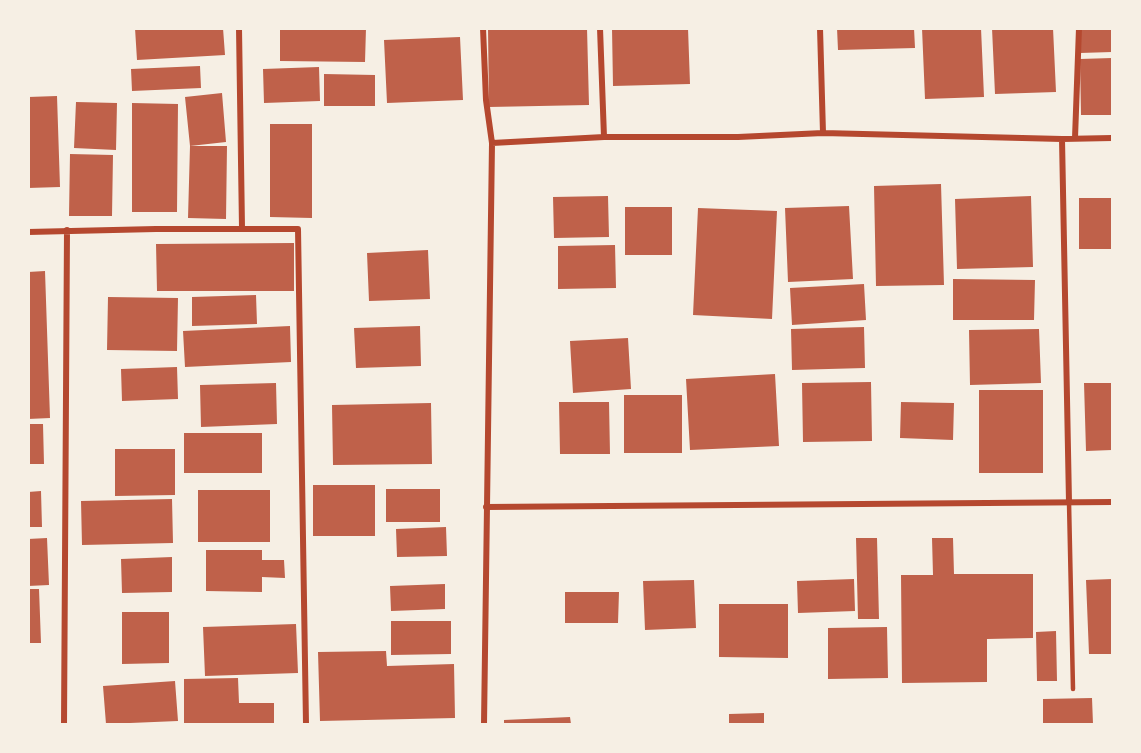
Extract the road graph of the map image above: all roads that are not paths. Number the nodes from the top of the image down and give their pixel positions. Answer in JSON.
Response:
{"nodes":[{"id":1,"x":239,"y":28,"type":"edge"},
{"id":2,"x":483,"y":28,"type":"edge"},
{"id":3,"x":600,"y":28,"type":"edge"},
{"id":4,"x":820,"y":28,"type":"edge"},
{"id":5,"x":1079,"y":28,"type":"edge"},
{"id":6,"x":823,"y":133,"type":"junction"},
{"id":7,"x":604,"y":137,"type":"junction"},
{"id":8,"x":1075,"y":138,"type":"junction"},
{"id":9,"x":1113,"y":138,"type":"edge"},
{"id":10,"x":1062,"y":139,"type":"junction"},
{"id":11,"x":492,"y":143,"type":"junction"},
{"id":12,"x":242,"y":228,"type":"junction"},
{"id":13,"x":67,"y":230,"type":"junction"},
{"id":14,"x":28,"y":232,"type":"edge"},
{"id":15,"x":1069,"y":502,"type":"junction"},
{"id":16,"x":1113,"y":502,"type":"edge"},
{"id":17,"x":486,"y":507,"type":"junction"},
{"id":18,"x":1073,"y":689,"type":"dead end"},
{"id":19,"x":64,"y":724,"type":"edge"},
{"id":20,"x":306,"y":724,"type":"edge"},
{"id":21,"x":484,"y":724,"type":"edge"}],
"edges":[{"from":1,"to":12,"type":"street"},
{"from":2,"to":11,"type":"street"},
{"from":3,"to":7,"type":"street"},
{"from":4,"to":6,"type":"street"},
{"from":5,"to":8,"type":"street"},
{"from":6,"to":7,"type":"street"},
{"from":6,"to":10,"type":"street"},
{"from":7,"to":11,"type":"street"},
{"from":8,"to":9,"type":"street"},
{"from":8,"to":10,"type":"street"},
{"from":10,"to":15,"type":"street"},
{"from":11,"to":17,"type":"street"},
{"from":12,"to":13,"type":"street"},
{"from":12,"to":20,"type":"street"},
{"from":13,"to":14,"type":"street"},
{"from":13,"to":19,"type":"street"},
{"from":15,"to":16,"type":"street"},
{"from":15,"to":17,"type":"street"},
{"from":15,"to":18,"type":"lane"},
{"from":17,"to":21,"type":"street"}]}
